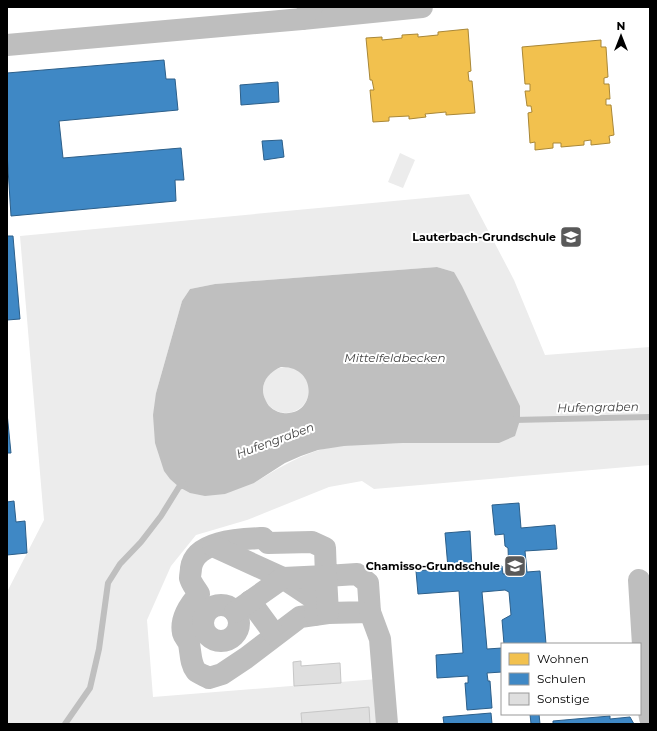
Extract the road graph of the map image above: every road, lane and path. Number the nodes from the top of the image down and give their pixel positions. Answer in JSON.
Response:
{"nodes":[{"id":1,"x":422,"y":7,"type":"edge"},
{"id":2,"x":307,"y":13,"type":"edge"},
{"id":3,"x":7,"y":45,"type":"edge"},
{"id":4,"x":213,"y":546,"type":"junction"},
{"id":5,"x":320,"y":576,"type":"junction"},
{"id":6,"x":284,"y":578,"type":"junction"},
{"id":7,"x":639,"y":580,"type":"dead end"},
{"id":8,"x":205,"y":601,"type":"junction"},
{"id":9,"x":243,"y":606,"type":"junction"},
{"id":10,"x":320,"y":609,"type":"junction"},
{"id":11,"x":370,"y":612,"type":"junction"},
{"id":12,"x":275,"y":635,"type":"junction"},
{"id":13,"x":196,"y":636,"type":"junction"},
{"id":14,"x":232,"y":637,"type":"junction"},
{"id":15,"x":246,"y":658,"type":"junction"},
{"id":16,"x":650,"y":718,"type":"edge"},
{"id":17,"x":387,"y":724,"type":"edge"}],
"edges":[{"from":1,"to":2,"type":"street"},
{"from":2,"to":3,"type":"street"},
{"from":4,"to":5,"type":"street"},
{"from":4,"to":6,"type":"street"},
{"from":4,"to":8,"type":"street"},
{"from":5,"to":6,"type":"street"},
{"from":5,"to":10,"type":"street"},
{"from":5,"to":11,"type":"street"},
{"from":6,"to":9,"type":"street"},
{"from":6,"to":10,"type":"street"},
{"from":7,"to":16,"type":"street"},
{"from":8,"to":9,"type":"street"},
{"from":8,"to":13,"type":"street"},
{"from":9,"to":12,"type":"street"},
{"from":9,"to":14,"type":"street"},
{"from":10,"to":11,"type":"street"},
{"from":10,"to":12,"type":"street"},
{"from":11,"to":17,"type":"street"},
{"from":12,"to":15,"type":"street"},
{"from":13,"to":14,"type":"street"},
{"from":13,"to":15,"type":"street"},
{"from":14,"to":15,"type":"street"}]}
